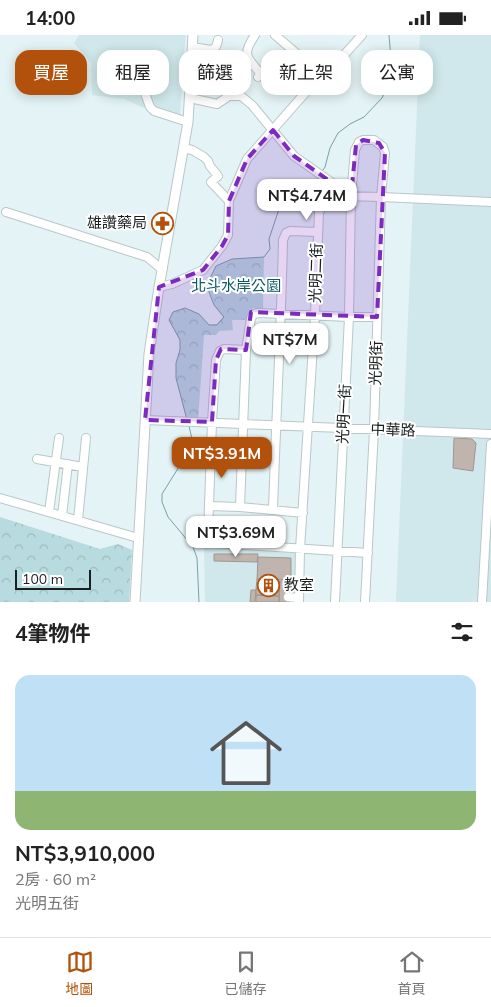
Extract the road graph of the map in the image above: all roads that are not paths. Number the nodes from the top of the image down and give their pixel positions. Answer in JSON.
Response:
{"nodes":[{"id":1,"x":193,"y":35,"type":"edge"},
{"id":2,"x":256,"y":35,"type":"edge"},
{"id":3,"x":275,"y":35,"type":"edge"},
{"id":4,"x":362,"y":35,"type":"edge"},
{"id":5,"x":218,"y":40,"type":"dead end"},
{"id":6,"x":192,"y":47,"type":"junction"},
{"id":7,"x":292,"y":50,"type":"edge"},
{"id":8,"x":348,"y":50,"type":"edge"},
{"id":9,"x":258,"y":77,"type":"dead end"},
{"id":10,"x":303,"y":95,"type":"edge"},
{"id":11,"x":146,"y":96,"type":"dead end"},
{"id":12,"x":190,"y":98,"type":"junction"},
{"id":13,"x":188,"y":122,"type":"junction"},
{"id":14,"x":273,"y":130,"type":"junction"},
{"id":15,"x":363,"y":140,"type":"joint"},
{"id":16,"x":183,"y":148,"type":"junction"},
{"id":17,"x":351,"y":196,"type":"junction"},
{"id":18,"x":381,"y":197,"type":"junction"},
{"id":19,"x":229,"y":201,"type":"junction"},
{"id":20,"x":491,"y":202,"type":"edge"},
{"id":21,"x":6,"y":212,"type":"dead end"},
{"id":22,"x":318,"y":232,"type":"junction"},
{"id":23,"x":163,"y":268,"type":"junction"},
{"id":24,"x":159,"y":287,"type":"junction"},
{"id":25,"x":281,"y":314,"type":"junction"},
{"id":26,"x":315,"y":315,"type":"junction"},
{"id":27,"x":349,"y":317,"type":"junction"},
{"id":28,"x":377,"y":317,"type":"junction"},
{"id":29,"x":246,"y":350,"type":"junction"},
{"id":30,"x":145,"y":420,"type":"junction"},
{"id":31,"x":212,"y":423,"type":"junction"},
{"id":32,"x":244,"y":424,"type":"junction"},
{"id":33,"x":276,"y":426,"type":"junction"},
{"id":34,"x":308,"y":427,"type":"junction"},
{"id":35,"x":343,"y":429,"type":"junction"},
{"id":36,"x":374,"y":429,"type":"junction"},
{"id":37,"x":491,"y":434,"type":"edge"},
{"id":38,"x":58,"y":438,"type":"dead end"},
{"id":39,"x":86,"y":438,"type":"dead end"},
{"id":40,"x":491,"y":444,"type":"edge"},
{"id":41,"x":36,"y":459,"type":"dead end"},
{"id":42,"x":55,"y":462,"type":"junction"},
{"id":43,"x":68,"y":464,"type":"junction"},
{"id":44,"x":83,"y":467,"type":"junction"},
{"id":45,"x":0,"y":498,"type":"edge"},
{"id":46,"x":210,"y":506,"type":"junction"},
{"id":47,"x":240,"y":507,"type":"junction"},
{"id":48,"x":274,"y":510,"type":"junction"},
{"id":49,"x":49,"y":512,"type":"junction"},
{"id":50,"x":303,"y":513,"type":"junction"},
{"id":51,"x":62,"y":516,"type":"junction"},
{"id":52,"x":78,"y":520,"type":"junction"},
{"id":53,"x":138,"y":538,"type":"junction"},
{"id":54,"x":300,"y":549,"type":"junction"},
{"id":55,"x":338,"y":551,"type":"junction"},
{"id":56,"x":368,"y":553,"type":"junction"},
{"id":57,"x":288,"y":597,"type":"dead end"},
{"id":58,"x":299,"y":600,"type":"edge"},
{"id":59,"x":135,"y":602,"type":"edge"},
{"id":60,"x":335,"y":602,"type":"edge"},
{"id":61,"x":365,"y":602,"type":"edge"},
{"id":62,"x":482,"y":602,"type":"edge"}],
"edges":[{"from":1,"to":6,"type":"main road"},
{"from":2,"to":9,"type":"street"},
{"from":3,"to":7,"type":"street"},
{"from":4,"to":8,"type":"street"},
{"from":5,"to":6,"type":"street"},
{"from":6,"to":12,"type":"main road"},
{"from":10,"to":14,"type":"street"},
{"from":11,"to":13,"type":"street"},
{"from":12,"to":13,"type":"main road"},
{"from":12,"to":14,"type":"street"},
{"from":13,"to":16,"type":"main road"},
{"from":14,"to":17,"type":"street"},
{"from":14,"to":19,"type":"street"},
{"from":15,"to":17,"type":"street","name":"光明一街"},
{"from":15,"to":18,"type":"street","name":"光明街"},
{"from":16,"to":19,"type":"street"},
{"from":16,"to":23,"type":"main road"},
{"from":17,"to":18,"type":"street","name":"光明二街"},
{"from":17,"to":22,"type":"street","name":"光明二街"},
{"from":17,"to":27,"type":"street","name":"光明一街"},
{"from":18,"to":20,"type":"street","name":"光明二街"},
{"from":18,"to":28,"type":"street","name":"光明街"},
{"from":19,"to":24,"type":"street"},
{"from":21,"to":23,"type":"street"},
{"from":22,"to":25,"type":"street"},
{"from":22,"to":26,"type":"street","name":"光明二街"},
{"from":23,"to":24,"type":"main road"},
{"from":24,"to":30,"type":"main road"},
{"from":25,"to":26,"type":"street"},
{"from":25,"to":29,"type":"street"},
{"from":25,"to":33,"type":"street"},
{"from":26,"to":27,"type":"street"},
{"from":26,"to":34,"type":"street","name":"光明二街"},
{"from":27,"to":28,"type":"street"},
{"from":27,"to":35,"type":"street","name":"光明一街"},
{"from":28,"to":36,"type":"street","name":"光明街"},
{"from":29,"to":31,"type":"street"},
{"from":29,"to":32,"type":"street"},
{"from":30,"to":31,"type":"street","name":"中華路"},
{"from":30,"to":53,"type":"main road"},
{"from":31,"to":32,"type":"street","name":"中華路"},
{"from":31,"to":46,"type":"street"},
{"from":32,"to":33,"type":"street","name":"中華路"},
{"from":32,"to":47,"type":"street"},
{"from":33,"to":34,"type":"street","name":"中華路"},
{"from":33,"to":48,"type":"street"},
{"from":34,"to":35,"type":"street","name":"中華路"},
{"from":34,"to":50,"type":"street","name":"光明二街"},
{"from":35,"to":36,"type":"street","name":"中華路"},
{"from":35,"to":55,"type":"street","name":"光明一街"},
{"from":36,"to":37,"type":"street","name":"中華路"},
{"from":36,"to":56,"type":"street","name":"光明街"},
{"from":38,"to":42,"type":"street"},
{"from":39,"to":44,"type":"street"},
{"from":40,"to":62,"type":"street"},
{"from":41,"to":42,"type":"street"},
{"from":42,"to":43,"type":"street"},
{"from":42,"to":49,"type":"street"},
{"from":43,"to":44,"type":"street"},
{"from":43,"to":51,"type":"street"},
{"from":44,"to":52,"type":"street"},
{"from":45,"to":49,"type":"street"},
{"from":46,"to":47,"type":"street"},
{"from":46,"to":54,"type":"street"},
{"from":47,"to":48,"type":"street"},
{"from":48,"to":50,"type":"street"},
{"from":49,"to":51,"type":"street"},
{"from":50,"to":54,"type":"street","name":"光明二街"},
{"from":51,"to":52,"type":"street"},
{"from":52,"to":53,"type":"street"},
{"from":53,"to":59,"type":"main road"},
{"from":54,"to":55,"type":"street"},
{"from":54,"to":58,"type":"street","name":"光明二街"},
{"from":55,"to":56,"type":"street"},
{"from":55,"to":60,"type":"street","name":"光明一街"},
{"from":56,"to":61,"type":"street","name":"光明街"},
{"from":57,"to":58,"type":"street"}]}
